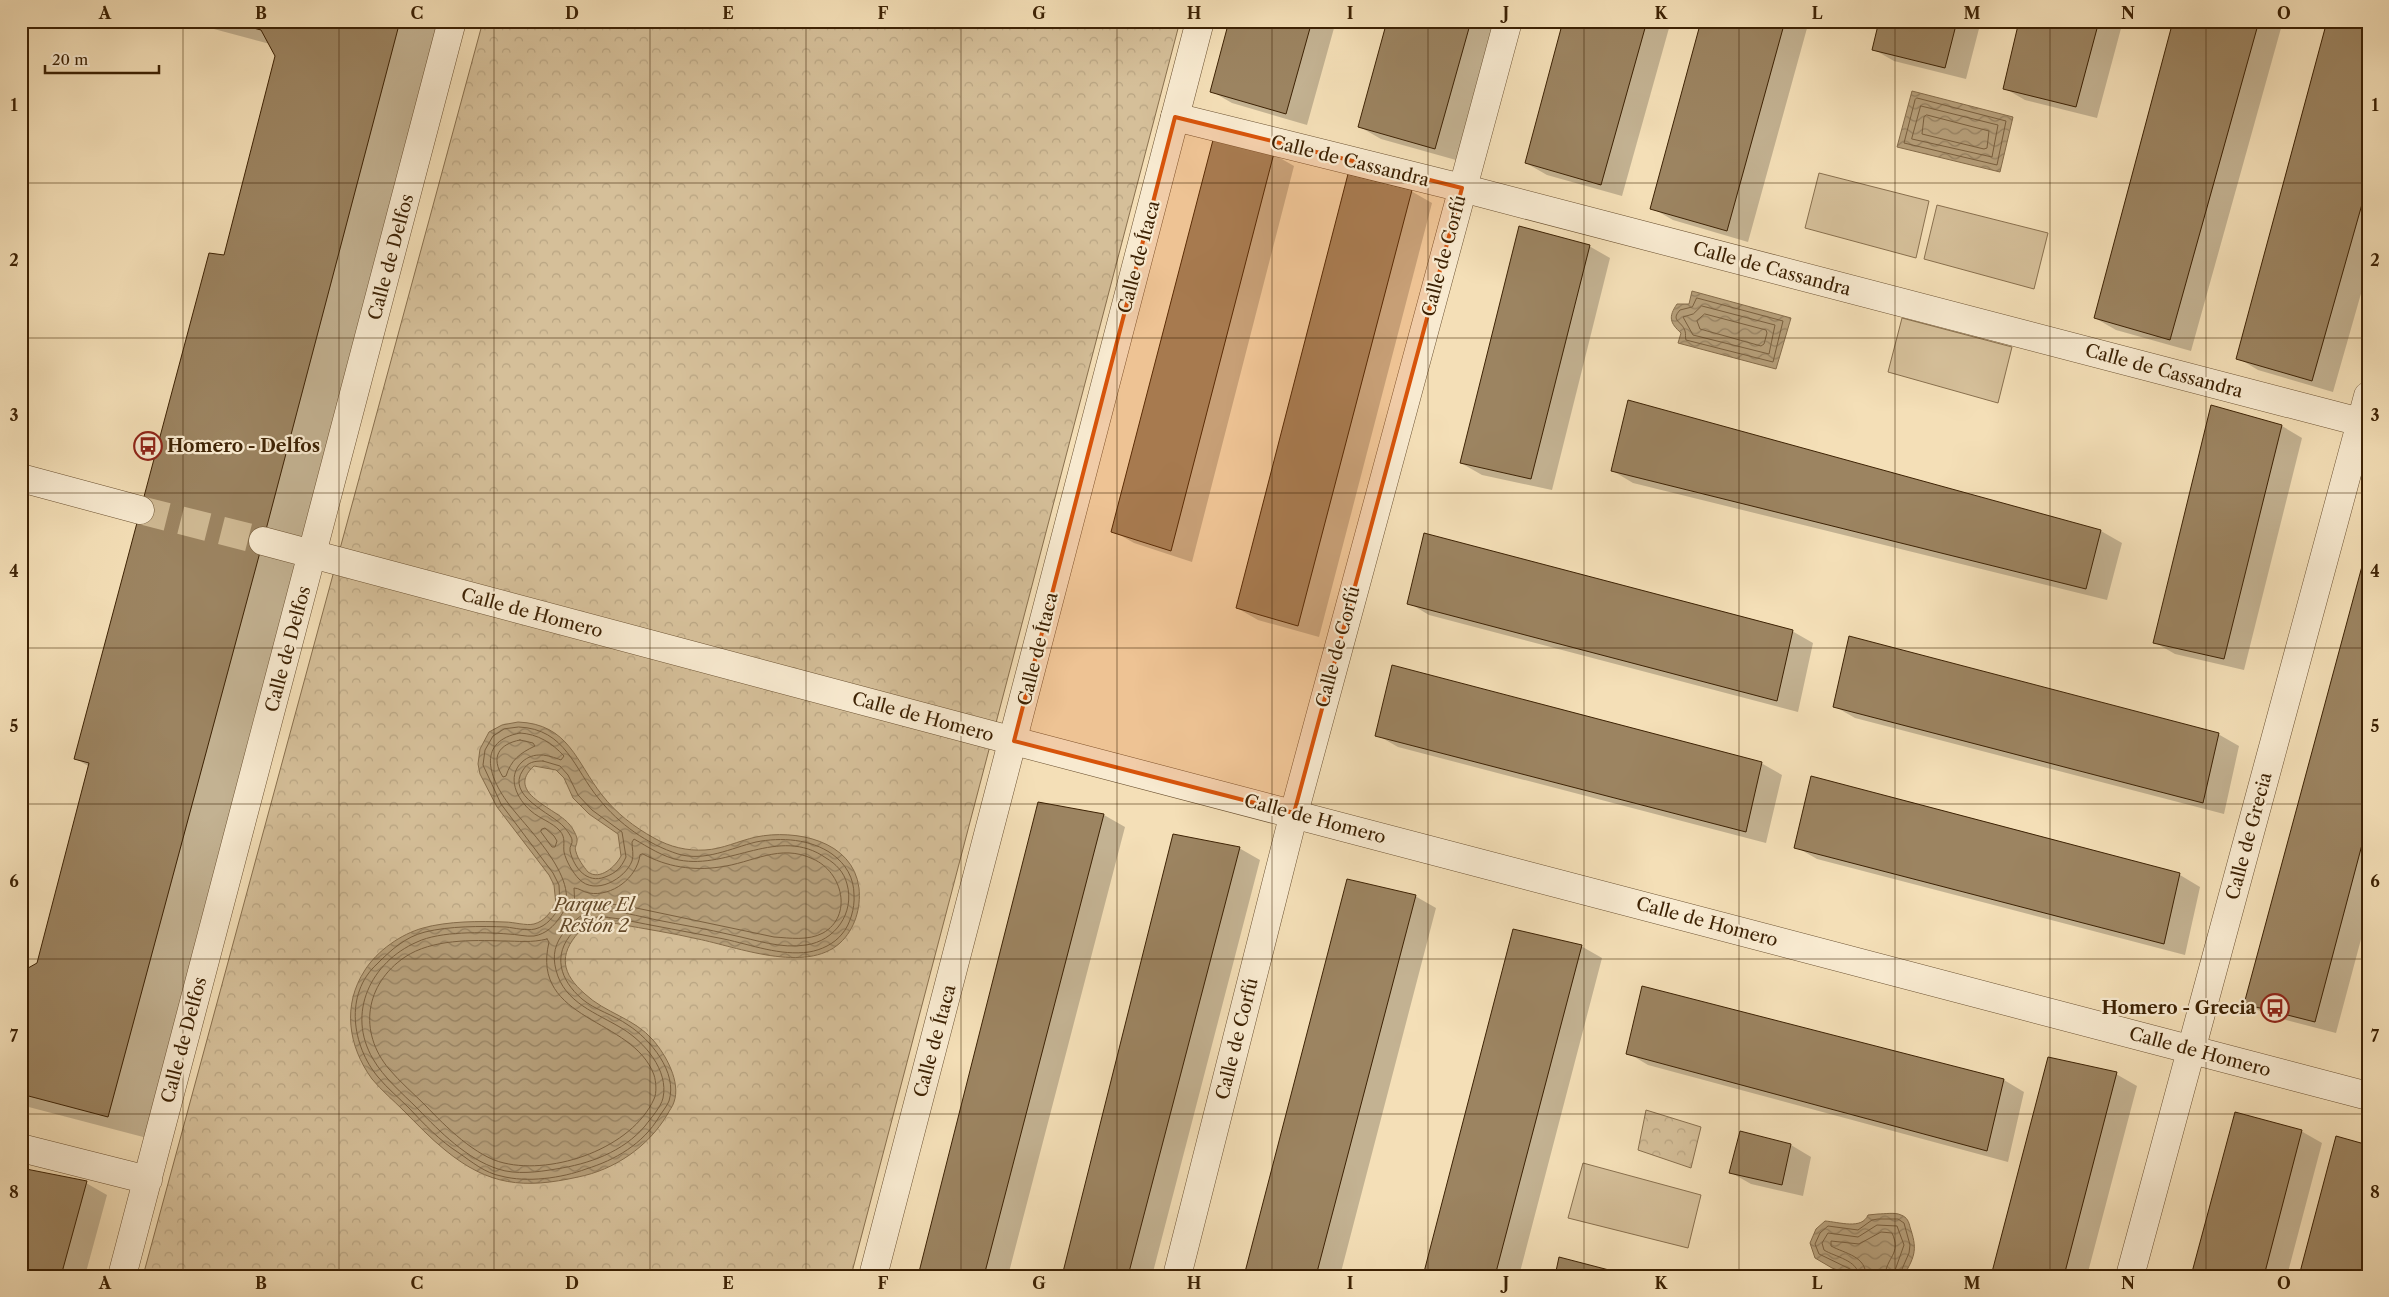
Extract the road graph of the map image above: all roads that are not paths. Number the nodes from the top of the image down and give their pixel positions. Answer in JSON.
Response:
{"nodes":[{"id":1,"x":452,"y":21,"type":"edge"},
{"id":2,"x":1200,"y":21,"type":"edge"},
{"id":3,"x":1508,"y":21,"type":"edge"},
{"id":4,"x":1175,"y":117,"type":"junction"},
{"id":5,"x":1462,"y":188,"type":"junction"},
{"id":6,"x":2368,"y":396,"type":"edge"},
{"id":7,"x":2364,"y":423,"type":"edge"},
{"id":8,"x":21,"y":478,"type":"edge"},
{"id":9,"x":140,"y":510,"type":"tunnel mouth"},
{"id":10,"x":263,"y":541,"type":"tunnel mouth"},
{"id":11,"x":314,"y":555,"type":"junction"},
{"id":12,"x":1014,"y":741,"type":"junction"},
{"id":13,"x":1294,"y":813,"type":"junction"},
{"id":14,"x":2191,"y":1049,"type":"junction"},
{"id":15,"x":2368,"y":1096,"type":"edge"},
{"id":16,"x":21,"y":1148,"type":"edge"},
{"id":17,"x":148,"y":1180,"type":"junction"},
{"id":18,"x":122,"y":1276,"type":"edge"},
{"id":19,"x":873,"y":1276,"type":"edge"},
{"id":20,"x":1177,"y":1276,"type":"edge"},
{"id":21,"x":2130,"y":1276,"type":"edge"}],
"edges":[{"from":1,"to":11,"type":"street","name":"Calle de Delfos"},
{"from":2,"to":4,"type":"street","name":"Calle de Ítaca"},
{"from":3,"to":5,"type":"street","name":"Calle de Corfú"},
{"from":4,"to":5,"type":"street","name":"Calle de Cassandra"},
{"from":4,"to":12,"type":"street","name":"Calle de Ítaca"},
{"from":5,"to":7,"type":"street","name":"Calle de Cassandra"},
{"from":5,"to":13,"type":"street","name":"Calle de Corfú"},
{"from":6,"to":7,"type":"street","name":"Calle de Grecia"},
{"from":7,"to":14,"type":"street","name":"Calle de Grecia"},
{"from":8,"to":9,"type":"street"},
{"from":10,"to":11,"type":"street","name":"Calle de Homero"},
{"from":11,"to":12,"type":"street","name":"Calle de Homero"},
{"from":11,"to":17,"type":"street","name":"Calle de Delfos"},
{"from":12,"to":13,"type":"street","name":"Calle de Homero"},
{"from":12,"to":19,"type":"street","name":"Calle de Ítaca"},
{"from":13,"to":14,"type":"street","name":"Calle de Homero"},
{"from":13,"to":20,"type":"street","name":"Calle de Corfú"},
{"from":14,"to":15,"type":"street","name":"Calle de Homero"},
{"from":14,"to":21,"type":"street","name":"Calle de Grecia"},
{"from":16,"to":17,"type":"street"},
{"from":17,"to":18,"type":"street","name":"Calle de Delfos"}]}
